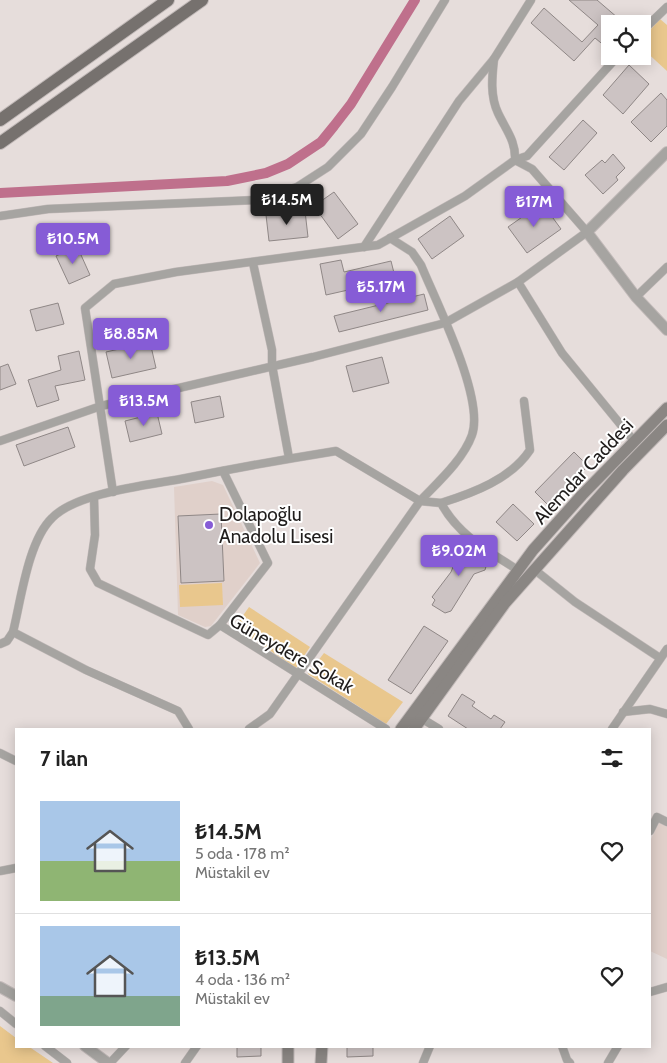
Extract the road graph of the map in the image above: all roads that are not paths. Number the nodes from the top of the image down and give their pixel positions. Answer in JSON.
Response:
{"nodes":[{"id":1,"x":168,"y":0,"type":"edge"},
{"id":2,"x":202,"y":0,"type":"edge"},
{"id":3,"x":445,"y":0,"type":"edge"},
{"id":4,"x":531,"y":0,"type":"edge"},
{"id":5,"x":667,"y":7,"type":"edge"},
{"id":6,"x":651,"y":22,"type":"edge"},
{"id":7,"x":494,"y":59,"type":"junction"},
{"id":8,"x":610,"y":65,"type":"edge"},
{"id":9,"x":0,"y":120,"type":"edge"},
{"id":10,"x":0,"y":143,"type":"edge"},
{"id":11,"x":667,"y":152,"type":"edge"},
{"id":12,"x":515,"y":160,"type":"junction"},
{"id":13,"x":0,"y":216,"type":"edge"},
{"id":14,"x":587,"y":232,"type":"junction"},
{"id":15,"x":390,"y":238,"type":"junction"},
{"id":16,"x":364,"y":247,"type":"junction"},
{"id":17,"x":253,"y":263,"type":"junction"},
{"id":18,"x":667,"y":267,"type":"edge"},
{"id":19,"x":518,"y":282,"type":"junction"},
{"id":20,"x":636,"y":297,"type":"junction"},
{"id":21,"x":445,"y":322,"type":"junction"},
{"id":22,"x":667,"y":330,"type":"edge"},
{"id":23,"x":272,"y":365,"type":"junction"},
{"id":24,"x":524,"y":401,"type":"dead end"},
{"id":25,"x":101,"y":406,"type":"junction"},
{"id":26,"x":667,"y":408,"type":"edge"},
{"id":27,"x":667,"y":425,"type":"edge"},
{"id":28,"x":0,"y":441,"type":"edge"},
{"id":29,"x":634,"y":441,"type":"junction"},
{"id":30,"x":289,"y":458,"type":"junction"},
{"id":31,"x":223,"y":471,"type":"junction"},
{"id":32,"x":113,"y":492,"type":"junction"},
{"id":33,"x":94,"y":498,"type":"junction"},
{"id":34,"x":420,"y":501,"type":"junction"},
{"id":35,"x":441,"y":503,"type":"junction"},
{"id":36,"x":518,"y":570,"type":"junction"},
{"id":37,"x":535,"y":570,"type":"junction"},
{"id":38,"x":220,"y":625,"type":"junction"},
{"id":39,"x":13,"y":632,"type":"junction"},
{"id":40,"x":0,"y":644,"type":"edge"},
{"id":41,"x":667,"y":649,"type":"edge"},
{"id":42,"x":660,"y":658,"type":"junction"},
{"id":43,"x":299,"y":674,"type":"junction"},
{"id":44,"x":623,"y":712,"type":"junction"},
{"id":45,"x":667,"y":714,"type":"edge"},
{"id":46,"x":421,"y":718,"type":"junction"},
{"id":47,"x":188,"y":728,"type":"edge"},
{"id":48,"x":250,"y":728,"type":"edge"},
{"id":49,"x":384,"y":728,"type":"edge"},
{"id":50,"x":402,"y":728,"type":"edge"},
{"id":51,"x":415,"y":728,"type":"edge"},
{"id":52,"x":438,"y":728,"type":"edge"},
{"id":53,"x":613,"y":728,"type":"edge"},
{"id":54,"x":0,"y":753,"type":"edge"},
{"id":55,"x":15,"y":760,"type":"edge"},
{"id":56,"x":667,"y":822,"type":"edge"},
{"id":57,"x":651,"y":829,"type":"edge"},
{"id":58,"x":15,"y":868,"type":"edge"},
{"id":59,"x":0,"y":871,"type":"edge"},
{"id":60,"x":0,"y":987,"type":"edge"},
{"id":61,"x":667,"y":987,"type":"edge"},
{"id":62,"x":651,"y":992,"type":"edge"},
{"id":63,"x":15,"y":995,"type":"edge"},
{"id":64,"x":0,"y":1011,"type":"edge"},
{"id":65,"x":15,"y":1023,"type":"edge"},
{"id":66,"x":48,"y":1048,"type":"edge"},
{"id":67,"x":88,"y":1048,"type":"edge"},
{"id":68,"x":124,"y":1048,"type":"edge"},
{"id":69,"x":196,"y":1048,"type":"edge"},
{"id":70,"x":288,"y":1048,"type":"edge"},
{"id":71,"x":322,"y":1048,"type":"edge"},
{"id":72,"x":429,"y":1048,"type":"edge"},
{"id":73,"x":563,"y":1048,"type":"edge"},
{"id":74,"x":617,"y":1048,"type":"edge"},
{"id":75,"x":567,"y":1062,"type":"edge"},
{"id":76,"x":67,"y":1063,"type":"edge"},
{"id":77,"x":109,"y":1063,"type":"edge"},
{"id":78,"x":185,"y":1063,"type":"edge"},
{"id":79,"x":288,"y":1063,"type":"edge"},
{"id":80,"x":321,"y":1063,"type":"edge"},
{"id":81,"x":422,"y":1063,"type":"edge"},
{"id":82,"x":608,"y":1063,"type":"edge"}],
"edges":[{"from":1,"to":9,"type":"main road"},
{"from":2,"to":10,"type":"main road"},
{"from":3,"to":13,"type":"street"},
{"from":4,"to":7,"type":"street"},
{"from":5,"to":6,"type":"street"},
{"from":7,"to":12,"type":"street"},
{"from":7,"to":16,"type":"street"},
{"from":8,"to":12,"type":"street"},
{"from":11,"to":14,"type":"street"},
{"from":12,"to":14,"type":"street"},
{"from":12,"to":15,"type":"street"},
{"from":14,"to":19,"type":"street"},
{"from":14,"to":20,"type":"street"},
{"from":15,"to":16,"type":"street"},
{"from":15,"to":21,"type":"street"},
{"from":16,"to":17,"type":"street"},
{"from":17,"to":23,"type":"street"},
{"from":17,"to":25,"type":"street"},
{"from":18,"to":20,"type":"street"},
{"from":19,"to":21,"type":"street"},
{"from":19,"to":29,"type":"street"},
{"from":20,"to":22,"type":"street"},
{"from":21,"to":23,"type":"street"},
{"from":21,"to":34,"type":"street"},
{"from":23,"to":25,"type":"street"},
{"from":23,"to":30,"type":"street"},
{"from":24,"to":35,"type":"street"},
{"from":25,"to":28,"type":"street"},
{"from":25,"to":32,"type":"street"},
{"from":26,"to":29,"type":"main road","name":"Alemdar Caddesi"},
{"from":27,"to":37,"type":"main road","name":"Alemdar Caddesi"},
{"from":29,"to":36,"type":"main road","name":"Alemdar Caddesi"},
{"from":30,"to":31,"type":"street"},
{"from":30,"to":34,"type":"street"},
{"from":31,"to":32,"type":"street"},
{"from":31,"to":38,"type":"street"},
{"from":32,"to":33,"type":"street"},
{"from":33,"to":38,"type":"street","name":"Güneydere Sokak"},
{"from":33,"to":39,"type":"street"},
{"from":34,"to":35,"type":"street"},
{"from":34,"to":43,"type":"street"},
{"from":35,"to":36,"type":"street"},
{"from":36,"to":50,"type":"main road","name":"Alemdar Caddesi"},
{"from":37,"to":42,"type":"street"},
{"from":37,"to":46,"type":"main road","name":"Alemdar Caddesi"},
{"from":38,"to":43,"type":"street","name":"Güneydere Sokak"},
{"from":39,"to":40,"type":"street"},
{"from":39,"to":47,"type":"street"},
{"from":41,"to":42,"type":"street"},
{"from":42,"to":44,"type":"street"},
{"from":43,"to":48,"type":"street"},
{"from":43,"to":49,"type":"street","name":"Güneydere Sokak"},
{"from":44,"to":45,"type":"street"},
{"from":44,"to":53,"type":"street"},
{"from":46,"to":51,"type":"main road","name":"Alemdar Caddesi"},
{"from":46,"to":52,"type":"street"},
{"from":54,"to":55,"type":"street"},
{"from":56,"to":57,"type":"street"},
{"from":58,"to":59,"type":"street"},
{"from":60,"to":63,"type":"street"},
{"from":61,"to":62,"type":"street"},
{"from":64,"to":65,"type":"street"},
{"from":66,"to":76,"type":"street"},
{"from":67,"to":77,"type":"street"},
{"from":68,"to":77,"type":"street"},
{"from":69,"to":78,"type":"street"},
{"from":70,"to":79,"type":"main road"},
{"from":71,"to":80,"type":"main road"},
{"from":72,"to":81,"type":"street"},
{"from":73,"to":75,"type":"street"},
{"from":74,"to":82,"type":"street"}]}
